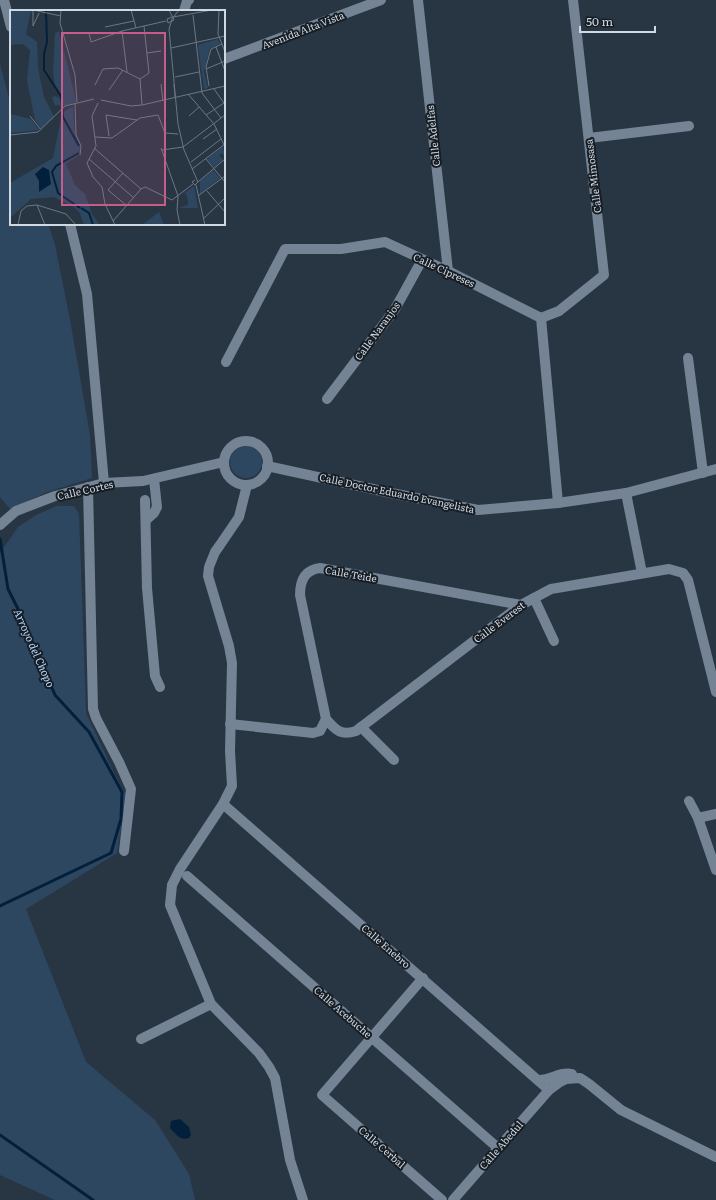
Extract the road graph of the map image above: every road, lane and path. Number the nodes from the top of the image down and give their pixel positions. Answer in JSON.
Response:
{"nodes":[{"id":1,"x":4,"y":0,"type":"edge"},
{"id":2,"x":189,"y":0,"type":"edge"},
{"id":3,"x":381,"y":0,"type":"edge"},
{"id":4,"x":418,"y":0,"type":"edge"},
{"id":5,"x":573,"y":0,"type":"edge"},
{"id":6,"x":184,"y":10,"type":"edge"},
{"id":7,"x":10,"y":23,"type":"edge"},
{"id":8,"x":225,"y":59,"type":"edge"},
{"id":9,"x":689,"y":126,"type":"dead end"},
{"id":10,"x":589,"y":138,"type":"junction"},
{"id":11,"x":70,"y":225,"type":"edge"},
{"id":12,"x":422,"y":260,"type":"junction"},
{"id":13,"x":448,"y":271,"type":"junction"},
{"id":14,"x":541,"y":318,"type":"junction"},
{"id":15,"x":688,"y":358,"type":"dead end"},
{"id":16,"x":226,"y":362,"type":"dead end"},
{"id":17,"x":327,"y":399,"type":"dead end"},
{"id":18,"x":224,"y":462,"type":"junction"},
{"id":19,"x":267,"y":466,"type":"junction"},
{"id":20,"x":716,"y":469,"type":"edge"},
{"id":21,"x":703,"y":472,"type":"junction"},
{"id":22,"x":154,"y":479,"type":"junction"},
{"id":23,"x":104,"y":483,"type":"junction"},
{"id":24,"x":247,"y":485,"type":"junction"},
{"id":25,"x":88,"y":487,"type":"junction"},
{"id":26,"x":626,"y":493,"type":"junction"},
{"id":27,"x":145,"y":500,"type":"dead end"},
{"id":28,"x":558,"y":503,"type":"junction"},
{"id":29,"x":146,"y":520,"type":"junction"},
{"id":30,"x":3,"y":522,"type":"edge"},
{"id":31,"x":642,"y":573,"type":"junction"},
{"id":32,"x":534,"y":598,"type":"junction"},
{"id":33,"x":521,"y":605,"type":"junction"},
{"id":34,"x":554,"y":640,"type":"dead end"},
{"id":35,"x":160,"y":687,"type":"dead end"},
{"id":36,"x":716,"y":692,"type":"edge"},
{"id":37,"x":326,"y":719,"type":"junction"},
{"id":38,"x":230,"y":724,"type":"junction"},
{"id":39,"x":361,"y":727,"type":"junction"},
{"id":40,"x":394,"y":760,"type":"dead end"},
{"id":41,"x":689,"y":800,"type":"dead end"},
{"id":42,"x":223,"y":804,"type":"junction"},
{"id":43,"x":716,"y":814,"type":"edge"},
{"id":44,"x":698,"y":818,"type":"junction"},
{"id":45,"x":124,"y":851,"type":"dead end"},
{"id":46,"x":716,"y":870,"type":"edge"},
{"id":47,"x":188,"y":876,"type":"dead end"},
{"id":48,"x":423,"y":978,"type":"junction"},
{"id":49,"x":211,"y":1004,"type":"junction"},
{"id":50,"x":141,"y":1038,"type":"dead end"},
{"id":51,"x":372,"y":1038,"type":"junction"},
{"id":52,"x":580,"y":1078,"type":"junction"},
{"id":53,"x":538,"y":1080,"type":"junction"},
{"id":54,"x":549,"y":1090,"type":"junction"},
{"id":55,"x":498,"y":1148,"type":"junction"},
{"id":56,"x":716,"y":1157,"type":"edge"},
{"id":57,"x":303,"y":1200,"type":"edge"},
{"id":58,"x":442,"y":1200,"type":"edge"},
{"id":59,"x":453,"y":1200,"type":"edge"}],
"edges":[{"from":1,"to":7,"type":"street"},
{"from":2,"to":6,"type":"street"},
{"from":3,"to":8,"type":"street","name":"Avenida Alta Vista"},
{"from":4,"to":13,"type":"street","name":"Calle Adelfas"},
{"from":5,"to":10,"type":"street","name":"Calle Mimosasa"},
{"from":9,"to":10,"type":"street"},
{"from":10,"to":14,"type":"street","name":"Calle Mimosasa"},
{"from":11,"to":23,"type":"street"},
{"from":12,"to":13,"type":"street","name":"Calle Cipreses"},
{"from":12,"to":16,"type":"street","name":"Calle Cipreses"},
{"from":12,"to":17,"type":"street","name":"Calle Naranjos"},
{"from":13,"to":14,"type":"street","name":"Calle Cipreses"},
{"from":14,"to":28,"type":"street"},
{"from":15,"to":21,"type":"street"},
{"from":18,"to":19,"type":"street"},
{"from":18,"to":22,"type":"street","name":"Calle Cortes"},
{"from":18,"to":24,"type":"street"},
{"from":19,"to":24,"type":"street"},
{"from":19,"to":28,"type":"street","name":"Calle Doctor Eduardo Evangelista"},
{"from":20,"to":21,"type":"street","name":"Calle Doctor Eduardo Evangelista"},
{"from":21,"to":26,"type":"street","name":"Calle Doctor Eduardo Evangelista"},
{"from":22,"to":23,"type":"street","name":"Calle Cortes"},
{"from":22,"to":29,"type":"street"},
{"from":23,"to":25,"type":"street","name":"Calle Cortes"},
{"from":24,"to":38,"type":"street"},
{"from":25,"to":30,"type":"street","name":"Calle Cortes"},
{"from":25,"to":45,"type":"street"},
{"from":26,"to":28,"type":"street","name":"Calle Doctor Eduardo Evangelista"},
{"from":26,"to":31,"type":"street"},
{"from":27,"to":29,"type":"street"},
{"from":29,"to":35,"type":"street"},
{"from":31,"to":32,"type":"street","name":"Calle Everest"},
{"from":31,"to":36,"type":"street","name":"Calle Everest"},
{"from":32,"to":33,"type":"street","name":"Calle Everest"},
{"from":32,"to":34,"type":"street"},
{"from":33,"to":37,"type":"street","name":"Calle Teide"},
{"from":33,"to":39,"type":"street","name":"Calle Everest"},
{"from":37,"to":38,"type":"street"},
{"from":37,"to":39,"type":"street","name":"Calle Everest"},
{"from":38,"to":42,"type":"street"},
{"from":39,"to":40,"type":"street"},
{"from":41,"to":44,"type":"street"},
{"from":42,"to":48,"type":"street","name":"Calle Enebro"},
{"from":42,"to":49,"type":"street"},
{"from":43,"to":44,"type":"street"},
{"from":44,"to":46,"type":"street"},
{"from":47,"to":51,"type":"street","name":"Calle Acebuche"},
{"from":48,"to":51,"type":"street"},
{"from":48,"to":53,"type":"street","name":"Calle Enebro"},
{"from":49,"to":50,"type":"street"},
{"from":49,"to":57,"type":"street"},
{"from":51,"to":55,"type":"street","name":"Calle Acebuche"},
{"from":51,"to":58,"type":"street","name":"Calle Cerbal"},
{"from":52,"to":53,"type":"street"},
{"from":52,"to":54,"type":"street"},
{"from":52,"to":56,"type":"street"},
{"from":53,"to":54,"type":"street","name":"Calle Enebro"},
{"from":54,"to":55,"type":"street","name":"Calle Abedul"},
{"from":55,"to":59,"type":"street","name":"Calle Abedul"}]}
